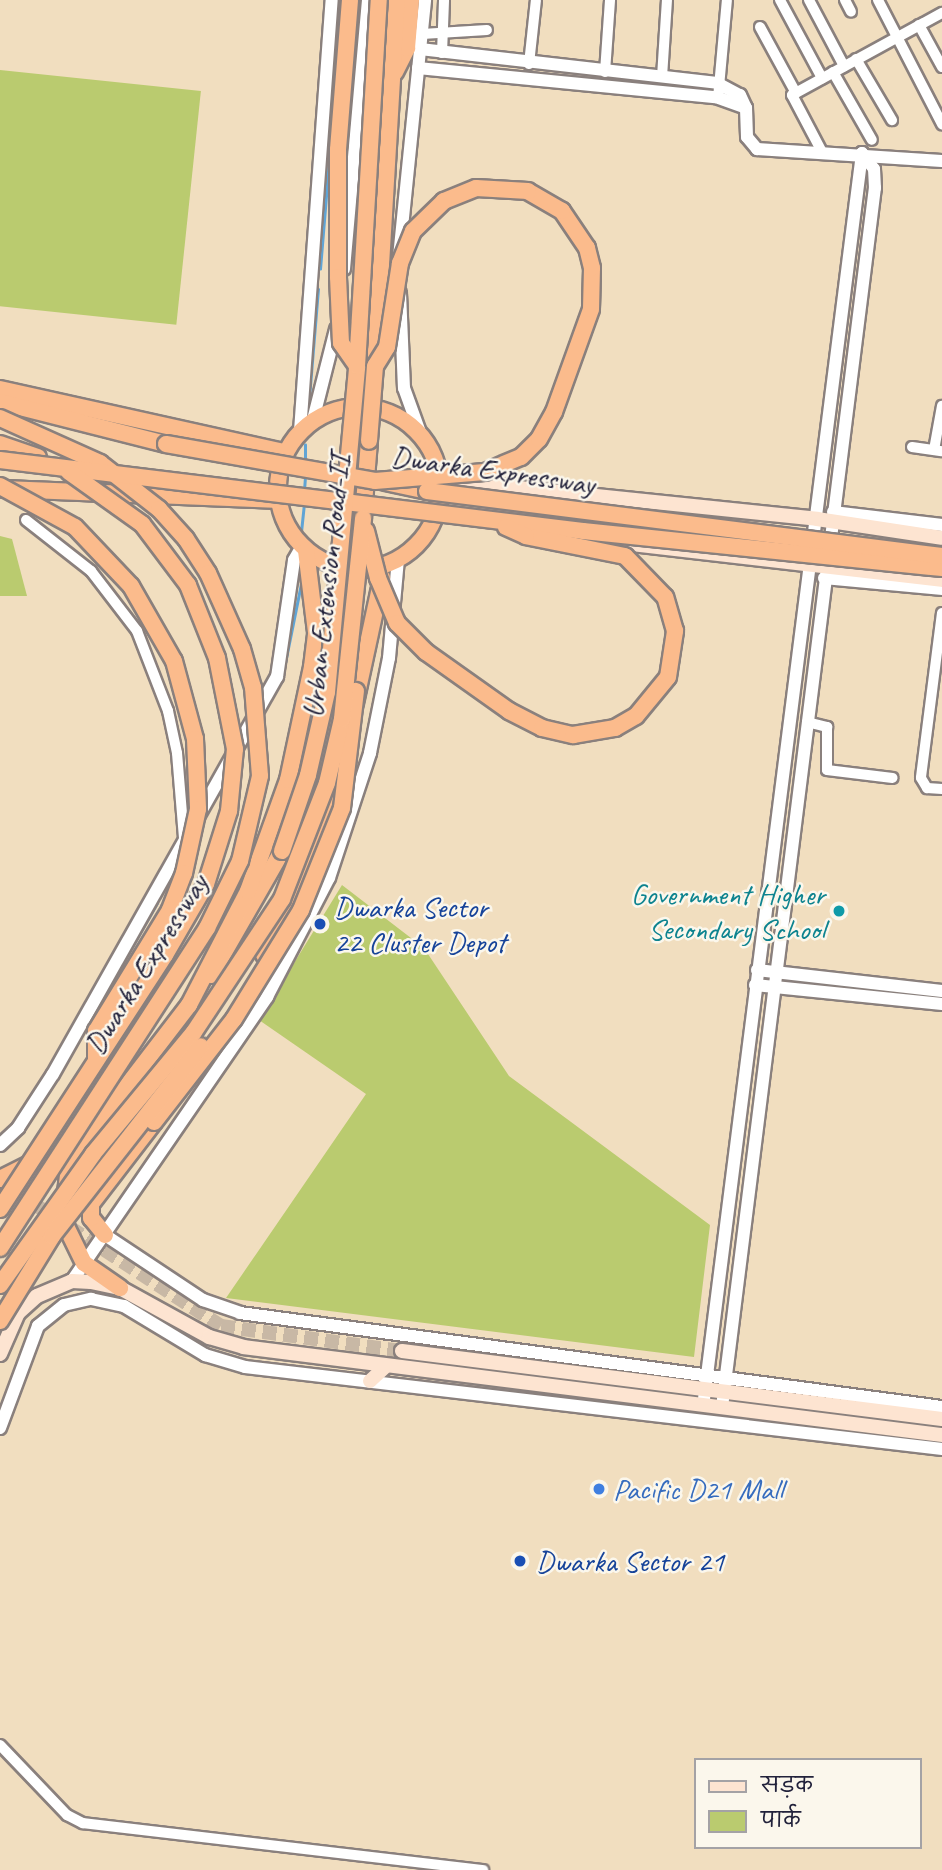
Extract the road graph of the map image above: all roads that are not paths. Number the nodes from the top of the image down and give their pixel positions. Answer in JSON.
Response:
{"nodes":[{"id":1,"x":332,"y":0,"type":"edge"},
{"id":2,"x":350,"y":0,"type":"edge"},
{"id":3,"x":368,"y":0,"type":"edge"},
{"id":4,"x":379,"y":0,"type":"edge"},
{"id":5,"x":397,"y":0,"type":"edge"},
{"id":6,"x":411,"y":0,"type":"edge"},
{"id":7,"x":425,"y":0,"type":"edge"},
{"id":8,"x":444,"y":0,"type":"edge"},
{"id":9,"x":536,"y":0,"type":"edge"},
{"id":10,"x":610,"y":0,"type":"edge"},
{"id":11,"x":667,"y":0,"type":"edge"},
{"id":12,"x":727,"y":0,"type":"edge"},
{"id":13,"x":780,"y":0,"type":"edge"},
{"id":14,"x":809,"y":0,"type":"edge"},
{"id":15,"x":845,"y":0,"type":"edge"},
{"id":16,"x":878,"y":0,"type":"edge"},
{"id":17,"x":851,"y":12,"type":"dead end"},
{"id":18,"x":942,"y":13,"type":"edge"},
{"id":19,"x":919,"y":25,"type":"junction"},
{"id":20,"x":760,"y":27,"type":"dead end"},
{"id":21,"x":487,"y":30,"type":"dead end"},
{"id":22,"x":441,"y":33,"type":"junction"},
{"id":23,"x":422,"y":34,"type":"junction"},
{"id":24,"x":898,"y":38,"type":"junction"},
{"id":25,"x":420,"y":50,"type":"junction"},
{"id":26,"x":442,"y":53,"type":"junction"},
{"id":27,"x":856,"y":60,"type":"junction"},
{"id":28,"x":529,"y":64,"type":"junction"},
{"id":29,"x":844,"y":66,"type":"junction"},
{"id":30,"x":942,"y":67,"type":"edge"},
{"id":31,"x":418,"y":68,"type":"junction"},
{"id":32,"x":606,"y":72,"type":"junction"},
{"id":33,"x":833,"y":72,"type":"junction"},
{"id":34,"x":662,"y":77,"type":"junction"},
{"id":35,"x":392,"y":78,"type":"junction"},
{"id":36,"x":821,"y":78,"type":"junction"},
{"id":37,"x":717,"y":83,"type":"junction"},
{"id":38,"x":796,"y":93,"type":"junction"},
{"id":39,"x":718,"y":98,"type":"junction"},
{"id":40,"x":746,"y":108,"type":"junction"},
{"id":41,"x":892,"y":120,"type":"dead end"},
{"id":42,"x":942,"y":124,"type":"edge"},
{"id":43,"x":872,"y":140,"type":"dead end"},
{"id":44,"x":821,"y":150,"type":"junction"},
{"id":45,"x":862,"y":153,"type":"junction"},
{"id":46,"x":942,"y":161,"type":"edge"},
{"id":47,"x":357,"y":366,"type":"junction"},
{"id":48,"x":375,"y":366,"type":"junction"},
{"id":49,"x":0,"y":388,"type":"edge"},
{"id":50,"x":0,"y":402,"type":"edge"},
{"id":51,"x":942,"y":406,"type":"edge"},
{"id":52,"x":0,"y":418,"type":"edge"},
{"id":53,"x":313,"y":420,"type":"junction"},
{"id":54,"x":300,"y":431,"type":"junction"},
{"id":55,"x":422,"y":438,"type":"junction"},
{"id":56,"x":0,"y":444,"type":"edge"},
{"id":57,"x":912,"y":447,"type":"dead end"},
{"id":58,"x":938,"y":450,"type":"edge"},
{"id":59,"x":285,"y":452,"type":"junction"},
{"id":60,"x":0,"y":460,"type":"edge"},
{"id":61,"x":823,"y":474,"type":"junction"},
{"id":62,"x":839,"y":476,"type":"junction"},
{"id":63,"x":440,"y":480,"type":"junction"},
{"id":64,"x":376,"y":481,"type":"junction"},
{"id":65,"x":0,"y":488,"type":"edge"},
{"id":66,"x":278,"y":500,"type":"junction"},
{"id":67,"x":827,"y":518,"type":"junction"},
{"id":68,"x":363,"y":519,"type":"junction"},
{"id":69,"x":26,"y":520,"type":"dead end"},
{"id":70,"x":434,"y":520,"type":"junction"},
{"id":71,"x":491,"y":520,"type":"junction"},
{"id":72,"x":942,"y":525,"type":"edge"},
{"id":73,"x":942,"y":538,"type":"edge"},
{"id":74,"x":304,"y":548,"type":"junction"},
{"id":75,"x":942,"y":556,"type":"edge"},
{"id":76,"x":392,"y":563,"type":"junction"},
{"id":77,"x":809,"y":565,"type":"junction"},
{"id":78,"x":942,"y":568,"type":"edge"},
{"id":79,"x":825,"y":572,"type":"junction"},
{"id":80,"x":942,"y":580,"type":"edge"},
{"id":81,"x":942,"y":589,"type":"edge"},
{"id":82,"x":942,"y":613,"type":"edge"},
{"id":83,"x":354,"y":640,"type":"junction"},
{"id":84,"x":807,"y":722,"type":"junction"},
{"id":85,"x":893,"y":778,"type":"dead end"},
{"id":86,"x":942,"y":789,"type":"edge"},
{"id":87,"x":184,"y":839,"type":"junction"},
{"id":88,"x":757,"y":970,"type":"junction"},
{"id":89,"x":776,"y":972,"type":"junction"},
{"id":90,"x":755,"y":985,"type":"junction"},
{"id":91,"x":774,"y":987,"type":"junction"},
{"id":92,"x":942,"y":990,"type":"edge"},
{"id":93,"x":942,"y":1004,"type":"edge"},
{"id":94,"x":189,"y":1005,"type":"junction"},
{"id":95,"x":96,"y":1060,"type":"junction"},
{"id":96,"x":90,"y":1134,"type":"junction"},
{"id":97,"x":0,"y":1144,"type":"edge"},
{"id":98,"x":0,"y":1179,"type":"edge"},
{"id":99,"x":78,"y":1190,"type":"junction"},
{"id":100,"x":0,"y":1209,"type":"edge"},
{"id":101,"x":105,"y":1235,"type":"junction"},
{"id":102,"x":0,"y":1248,"type":"edge"},
{"id":103,"x":84,"y":1263,"type":"junction"},
{"id":104,"x":72,"y":1281,"type":"junction"},
{"id":105,"x":0,"y":1285,"type":"edge"},
{"id":106,"x":120,"y":1288,"type":"junction"},
{"id":107,"x":0,"y":1321,"type":"edge"},
{"id":108,"x":402,"y":1352,"type":"tunnel mouth"},
{"id":109,"x":0,"y":1354,"type":"edge"},
{"id":110,"x":386,"y":1366,"type":"junction"},
{"id":111,"x":726,"y":1377,"type":"junction"},
{"id":112,"x":370,"y":1381,"type":"junction"},
{"id":113,"x":706,"y":1382,"type":"junction"},
{"id":114,"x":724,"y":1392,"type":"junction"},
{"id":115,"x":704,"y":1405,"type":"junction"},
{"id":116,"x":722,"y":1407,"type":"junction"},
{"id":117,"x":942,"y":1407,"type":"edge"},
{"id":118,"x":942,"y":1419,"type":"edge"},
{"id":119,"x":0,"y":1428,"type":"edge"},
{"id":120,"x":942,"y":1435,"type":"edge"},
{"id":121,"x":942,"y":1449,"type":"edge"},
{"id":122,"x":0,"y":1745,"type":"edge"},
{"id":123,"x":483,"y":1870,"type":"edge"}],
"edges":[{"from":1,"to":54,"type":"street"},
{"from":2,"to":47,"type":"highway","bridge":true},
{"from":3,"to":53,"type":"street"},
{"from":4,"to":47,"type":"highway","name":"Urban Extension Road-II","bridge":true},
{"from":5,"to":35,"type":"highway","name":"Urban Extension Road-II"},
{"from":6,"to":35,"type":"highway"},
{"from":7,"to":23,"type":"street"},
{"from":8,"to":22,"type":"street"},
{"from":9,"to":28,"type":"street"},
{"from":10,"to":32,"type":"street"},
{"from":11,"to":34,"type":"street"},
{"from":12,"to":37,"type":"street"},
{"from":13,"to":36,"type":"street"},
{"from":14,"to":29,"type":"street"},
{"from":15,"to":17,"type":"street"},
{"from":16,"to":24,"type":"street"},
{"from":18,"to":19,"type":"street"},
{"from":19,"to":24,"type":"street"},
{"from":19,"to":30,"type":"street"},
{"from":20,"to":38,"type":"street"},
{"from":21,"to":22,"type":"street"},
{"from":22,"to":23,"type":"street"},
{"from":22,"to":26,"type":"street"},
{"from":23,"to":25,"type":"street"},
{"from":24,"to":27,"type":"street"},
{"from":24,"to":42,"type":"street"},
{"from":25,"to":26,"type":"street"},
{"from":25,"to":31,"type":"street"},
{"from":26,"to":28,"type":"street"},
{"from":27,"to":29,"type":"street"},
{"from":27,"to":41,"type":"street"},
{"from":28,"to":32,"type":"street"},
{"from":29,"to":33,"type":"street"},
{"from":31,"to":39,"type":"street"},
{"from":31,"to":55,"type":"street"},
{"from":32,"to":34,"type":"street"},
{"from":33,"to":36,"type":"street"},
{"from":33,"to":43,"type":"street"},
{"from":34,"to":37,"type":"street"},
{"from":35,"to":48,"type":"highway","name":"Urban Extension Road-II"},
{"from":36,"to":38,"type":"street"},
{"from":37,"to":39,"type":"street"},
{"from":37,"to":40,"type":"street"},
{"from":38,"to":44,"type":"street"},
{"from":39,"to":40,"type":"street"},
{"from":40,"to":44,"type":"street"},
{"from":44,"to":45,"type":"street"},
{"from":45,"to":46,"type":"street"},
{"from":45,"to":61,"type":"street"},
{"from":45,"to":62,"type":"street"},
{"from":47,"to":94,"type":"highway","name":"Urban Extension Road-II","bridge":true},
{"from":48,"to":64,"type":"highway","bridge":true},
{"from":48,"to":68,"type":"highway","name":"Urban Extension Road-II","bridge":true},
{"from":49,"to":59,"type":"highway"},
{"from":50,"to":64,"type":"highway","name":"Dwarka Expressway","bridge":true},
{"from":51,"to":58,"type":"street"},
{"from":52,"to":102,"type":"highway","name":"Dwarka Expressway","bridge":true},
{"from":53,"to":54,"type":"highway"},
{"from":53,"to":55,"type":"highway"},
{"from":54,"to":59,"type":"highway"},
{"from":55,"to":63,"type":"highway"},
{"from":56,"to":95,"type":"highway","name":"Dwarka Expressway","bridge":true},
{"from":57,"to":58,"type":"street"},
{"from":59,"to":66,"type":"highway"},
{"from":60,"to":71,"type":"highway","name":"Dwarka Expressway","bridge":true},
{"from":61,"to":62,"type":"street"},
{"from":61,"to":67,"type":"street"},
{"from":62,"to":67,"type":"street"},
{"from":63,"to":67,"type":"main road"},
{"from":63,"to":70,"type":"highway"},
{"from":64,"to":75,"type":"highway","name":"Dwarka Expressway","bridge":true},
{"from":65,"to":66,"type":"highway"},
{"from":65,"to":95,"type":"highway","bridge":true},
{"from":66,"to":74,"type":"highway"},
{"from":67,"to":72,"type":"street"},
{"from":67,"to":73,"type":"main road"},
{"from":67,"to":77,"type":"street"},
{"from":67,"to":79,"type":"street"},
{"from":68,"to":71,"type":"highway","bridge":true},
{"from":68,"to":83,"type":"highway","name":"Urban Extension Road-II","bridge":true},
{"from":69,"to":87,"type":"street"},
{"from":70,"to":76,"type":"highway"},
{"from":70,"to":77,"type":"main road"},
{"from":71,"to":78,"type":"highway","name":"Dwarka Expressway","bridge":true},
{"from":74,"to":76,"type":"highway"},
{"from":74,"to":87,"type":"street"},
{"from":74,"to":94,"type":"highway"},
{"from":76,"to":99,"type":"highway","bridge":true},
{"from":76,"to":101,"type":"street"},
{"from":77,"to":79,"type":"main road"},
{"from":77,"to":88,"type":"street"},
{"from":79,"to":80,"type":"main road"},
{"from":79,"to":81,"type":"street"},
{"from":79,"to":84,"type":"street"},
{"from":82,"to":86,"type":"street"},
{"from":83,"to":99,"type":"highway","name":"Urban Extension Road-II","bridge":true},
{"from":83,"to":99,"type":"highway","bridge":true},
{"from":84,"to":85,"type":"street"},
{"from":84,"to":89,"type":"street"},
{"from":87,"to":97,"type":"street"},
{"from":88,"to":89,"type":"street"},
{"from":88,"to":90,"type":"street"},
{"from":89,"to":91,"type":"street"},
{"from":89,"to":92,"type":"street"},
{"from":90,"to":91,"type":"street"},
{"from":90,"to":113,"type":"street"},
{"from":91,"to":93,"type":"street"},
{"from":91,"to":111,"type":"street"},
{"from":94,"to":96,"type":"highway"},
{"from":95,"to":100,"type":"highway","name":"Dwarka Expressway","bridge":true},
{"from":96,"to":98,"type":"highway"},
{"from":96,"to":99,"type":"highway"},
{"from":99,"to":101,"type":"highway"},
{"from":99,"to":103,"type":"highway"},
{"from":99,"to":105,"type":"highway","name":"Urban Extension Road-II","bridge":true},
{"from":99,"to":107,"type":"highway","bridge":true},
{"from":101,"to":103,"type":"street"},
{"from":101,"to":113,"type":"street"},
{"from":103,"to":104,"type":"street"},
{"from":103,"to":106,"type":"highway"},
{"from":104,"to":106,"type":"main road"},
{"from":104,"to":109,"type":"main road"},
{"from":106,"to":110,"type":"main road"},
{"from":108,"to":113,"type":"main road"},
{"from":110,"to":112,"type":"main road"},
{"from":110,"to":115,"type":"main road"},
{"from":111,"to":113,"type":"street"},
{"from":111,"to":114,"type":"street"},
{"from":111,"to":117,"type":"street"},
{"from":112,"to":119,"type":"street"},
{"from":112,"to":121,"type":"street"},
{"from":113,"to":114,"type":"main road"},
{"from":113,"to":115,"type":"street"},
{"from":114,"to":116,"type":"street"},
{"from":114,"to":118,"type":"main road"},
{"from":115,"to":116,"type":"main road"},
{"from":116,"to":120,"type":"main road"},
{"from":122,"to":123,"type":"street"}]}
